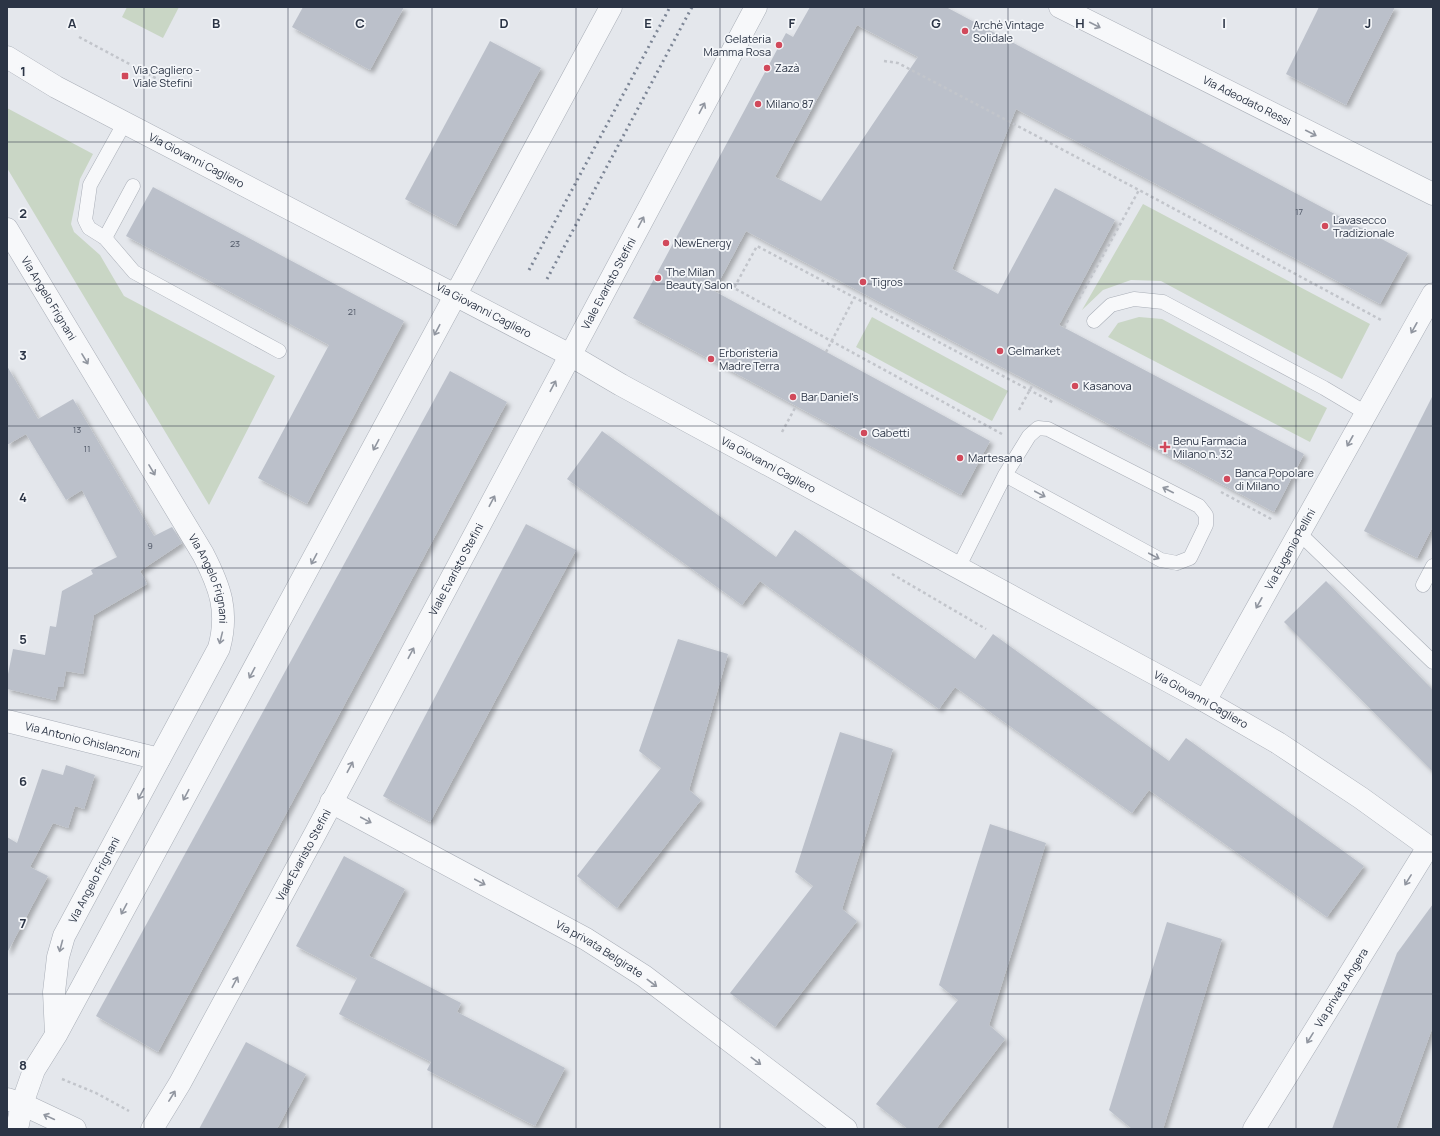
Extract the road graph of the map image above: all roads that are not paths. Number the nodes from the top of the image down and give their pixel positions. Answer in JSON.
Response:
{"nodes":[{"id":1,"x":611,"y":7,"type":"edge"},
{"id":2,"x":756,"y":7,"type":"edge"},
{"id":3,"x":1060,"y":7,"type":"edge"},
{"id":4,"x":7,"y":57,"type":"edge"},
{"id":5,"x":125,"y":122,"type":"junction"},
{"id":6,"x":134,"y":186,"type":"dead end"},
{"id":7,"x":1433,"y":194,"type":"edge"},
{"id":8,"x":7,"y":229,"type":"edge"},
{"id":9,"x":105,"y":238,"type":"junction"},
{"id":10,"x":1433,"y":294,"type":"edge"},
{"id":11,"x":456,"y":296,"type":"junction"},
{"id":12,"x":1094,"y":321,"type":"dead end"},
{"id":13,"x":279,"y":351,"type":"dead end"},
{"id":14,"x":570,"y":356,"type":"junction"},
{"id":15,"x":1366,"y":414,"type":"junction"},
{"id":16,"x":1006,"y":475,"type":"junction"},
{"id":17,"x":1299,"y":533,"type":"junction"},
{"id":18,"x":1433,"y":566,"type":"edge"},
{"id":19,"x":958,"y":568,"type":"junction"},
{"id":20,"x":1423,"y":585,"type":"dead end"},
{"id":21,"x":1433,"y":662,"type":"edge"},
{"id":22,"x":1205,"y":701,"type":"junction"},
{"id":23,"x":7,"y":720,"type":"edge"},
{"id":24,"x":159,"y":759,"type":"junction"},
{"id":25,"x":331,"y":802,"type":"junction"},
{"id":26,"x":1431,"y":849,"type":"edge"},
{"id":27,"x":56,"y":1035,"type":"junction"},
{"id":28,"x":14,"y":1102,"type":"edge"},
{"id":29,"x":17,"y":1129,"type":"edge"},
{"id":30,"x":75,"y":1129,"type":"edge"},
{"id":31,"x":152,"y":1129,"type":"edge"},
{"id":32,"x":846,"y":1129,"type":"edge"},
{"id":33,"x":1254,"y":1129,"type":"edge"}],
"edges":[{"from":1,"to":11,"type":"street"},
{"from":14,"to":2,"type":"street","name":"Viale Evaristo Stefini","one_way":true},
{"from":3,"to":7,"type":"street","name":"Via Adeodato Ressi","one_way":true},
{"from":4,"to":5,"type":"street","name":"Via Giovanni Cagliero"},
{"from":5,"to":9,"type":"lane"},
{"from":5,"to":11,"type":"street","name":"Via Giovanni Cagliero"},
{"from":6,"to":9,"type":"lane"},
{"from":8,"to":24,"type":"street","name":"Via Angelo Frignani","one_way":true},
{"from":9,"to":13,"type":"lane"},
{"from":10,"to":15,"type":"street","name":"Via Eugenio Pellini","one_way":true},
{"from":11,"to":14,"type":"street","name":"Via Giovanni Cagliero"},
{"from":11,"to":27,"type":"street","one_way":true},
{"from":12,"to":15,"type":"lane"},
{"from":14,"to":19,"type":"street","name":"Via Giovanni Cagliero"},
{"from":25,"to":14,"type":"street","name":"Viale Evaristo Stefini","one_way":true},
{"from":15,"to":17,"type":"street","name":"Via Eugenio Pellini","one_way":true},
{"from":16,"to":16,"type":"lane","one_way":true},
{"from":16,"to":19,"type":"lane"},
{"from":17,"to":21,"type":"lane"},
{"from":17,"to":22,"type":"street","name":"Via Eugenio Pellini","one_way":true},
{"from":18,"to":20,"type":"lane"},
{"from":19,"to":22,"type":"street","name":"Via Giovanni Cagliero"},
{"from":22,"to":26,"type":"street","name":"Via Giovanni Cagliero"},
{"from":23,"to":24,"type":"street","name":"Via Antonio Ghislanzoni"},
{"from":24,"to":27,"type":"street","name":"Via Angelo Frignani","one_way":true},
{"from":31,"to":25,"type":"street","name":"Viale Evaristo Stefini","one_way":true},
{"from":25,"to":32,"type":"street","name":"Via privata Belgirate","one_way":true},
{"from":26,"to":33,"type":"street","name":"Via privata Angera","one_way":true},
{"from":27,"to":28,"type":"street"},
{"from":28,"to":29,"type":"street"},
{"from":30,"to":28,"type":"street","one_way":true}]}
